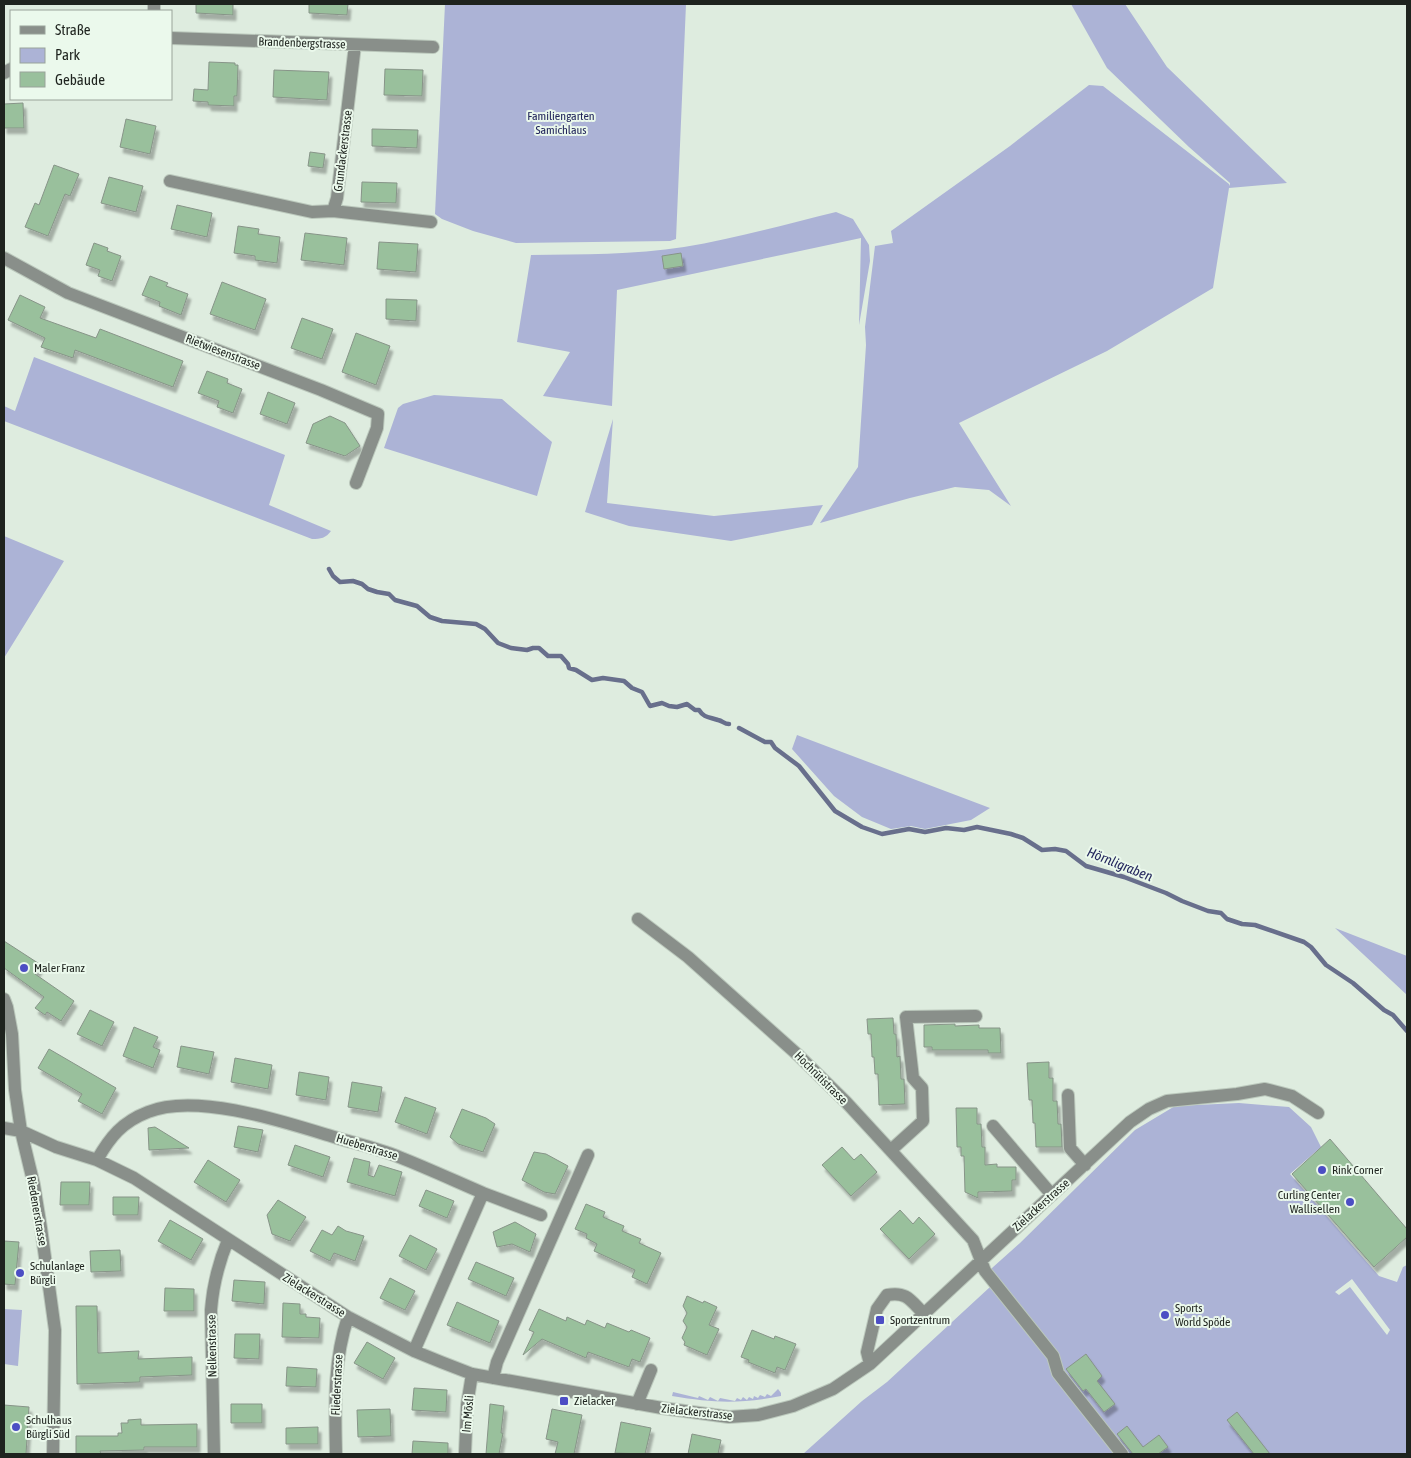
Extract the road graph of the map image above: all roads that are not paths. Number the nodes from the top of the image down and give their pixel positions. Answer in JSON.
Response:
{"nodes":[{"id":1,"x":172,"y":38,"type":"edge"},
{"id":2,"x":355,"y":45,"type":"junction"},
{"id":3,"x":433,"y":46,"type":"dead end"},
{"id":4,"x":170,"y":181,"type":"dead end"},
{"id":5,"x":333,"y":211,"type":"junction"},
{"id":6,"x":431,"y":222,"type":"dead end"},
{"id":7,"x":4,"y":258,"type":"edge"},
{"id":8,"x":356,"y":483,"type":"dead end"},
{"id":9,"x":638,"y":919,"type":"dead end"},
{"id":10,"x":4,"y":999,"type":"edge"},
{"id":11,"x":976,"y":1016,"type":"dead end"},
{"id":12,"x":1068,"y":1095,"type":"dead end"},
{"id":13,"x":1318,"y":1113,"type":"dead end"},
{"id":14,"x":993,"y":1126,"type":"dead end"},
{"id":15,"x":4,"y":1128,"type":"edge"},
{"id":16,"x":21,"y":1131,"type":"junction"},
{"id":17,"x":891,"y":1150,"type":"junction"},
{"id":18,"x":588,"y":1155,"type":"dead end"},
{"id":19,"x":97,"y":1160,"type":"junction"},
{"id":20,"x":1085,"y":1165,"type":"junction"},
{"id":21,"x":483,"y":1193,"type":"junction"},
{"id":22,"x":1052,"y":1195,"type":"junction"},
{"id":23,"x":541,"y":1216,"type":"dead end"},
{"id":24,"x":228,"y":1240,"type":"junction"},
{"id":25,"x":981,"y":1260,"type":"junction"},
{"id":26,"x":924,"y":1314,"type":"junction"},
{"id":27,"x":348,"y":1317,"type":"junction"},
{"id":28,"x":414,"y":1351,"type":"junction"},
{"id":29,"x":870,"y":1364,"type":"junction"},
{"id":30,"x":651,"y":1370,"type":"dead end"},
{"id":31,"x":472,"y":1374,"type":"junction"},
{"id":32,"x":493,"y":1378,"type":"junction"},
{"id":33,"x":637,"y":1404,"type":"junction"},
{"id":34,"x":1119,"y":1453,"type":"edge"},
{"id":35,"x":53,"y":1454,"type":"edge"},
{"id":36,"x":214,"y":1454,"type":"edge"},
{"id":37,"x":336,"y":1454,"type":"edge"},
{"id":38,"x":465,"y":1454,"type":"edge"}],
"edges":[{"from":1,"to":2,"type":"street","name":"Brandenbergstrasse"},
{"from":2,"to":3,"type":"street","name":"Brandenbergstrasse"},
{"from":2,"to":5,"type":"street","name":"Grundackerstrasse"},
{"from":4,"to":5,"type":"street"},
{"from":5,"to":6,"type":"street"},
{"from":7,"to":8,"type":"street","name":"Rietwiesenstrasse"},
{"from":9,"to":17,"type":"street","name":"Hochrütistrasse"},
{"from":10,"to":16,"type":"street","name":"Riedenerstrasse"},
{"from":11,"to":17,"type":"street"},
{"from":12,"to":20,"type":"street"},
{"from":13,"to":20,"type":"street","name":"Zielackerstrasse"},
{"from":14,"to":22,"type":"street"},
{"from":15,"to":16,"type":"street","name":"Zielackerstrasse"},
{"from":16,"to":19,"type":"street","name":"Zielackerstrasse"},
{"from":16,"to":35,"type":"street","name":"Riedenerstrasse"},
{"from":17,"to":25,"type":"street","name":"Hochrütistrasse"},
{"from":18,"to":32,"type":"street"},
{"from":19,"to":21,"type":"street","name":"Hueberstrasse"},
{"from":19,"to":24,"type":"street","name":"Zielackerstrasse"},
{"from":20,"to":22,"type":"street","name":"Zielackerstrasse"},
{"from":21,"to":23,"type":"street","name":"Hueberstrasse"},
{"from":21,"to":28,"type":"street"},
{"from":22,"to":25,"type":"street","name":"Zielackerstrasse"},
{"from":24,"to":27,"type":"street","name":"Zielackerstrasse"},
{"from":24,"to":36,"type":"street","name":"Nelkenstrasse"},
{"from":25,"to":26,"type":"street","name":"Zielackerstrasse"},
{"from":25,"to":34,"type":"street","name":"Hochrütistrasse"},
{"from":26,"to":29,"type":"street","name":"Zielackerstrasse"},
{"from":26,"to":29,"type":"street"},
{"from":27,"to":28,"type":"street","name":"Zielackerstrasse"},
{"from":27,"to":37,"type":"street","name":"Fliederstrasse"},
{"from":28,"to":31,"type":"street","name":"Zielackerstrasse"},
{"from":29,"to":33,"type":"street","name":"Zielackerstrasse"},
{"from":30,"to":33,"type":"street"},
{"from":31,"to":32,"type":"street","name":"Zielackerstrasse"},
{"from":31,"to":38,"type":"street","name":"Im Mösli"},
{"from":32,"to":33,"type":"street","name":"Zielackerstrasse"}]}
